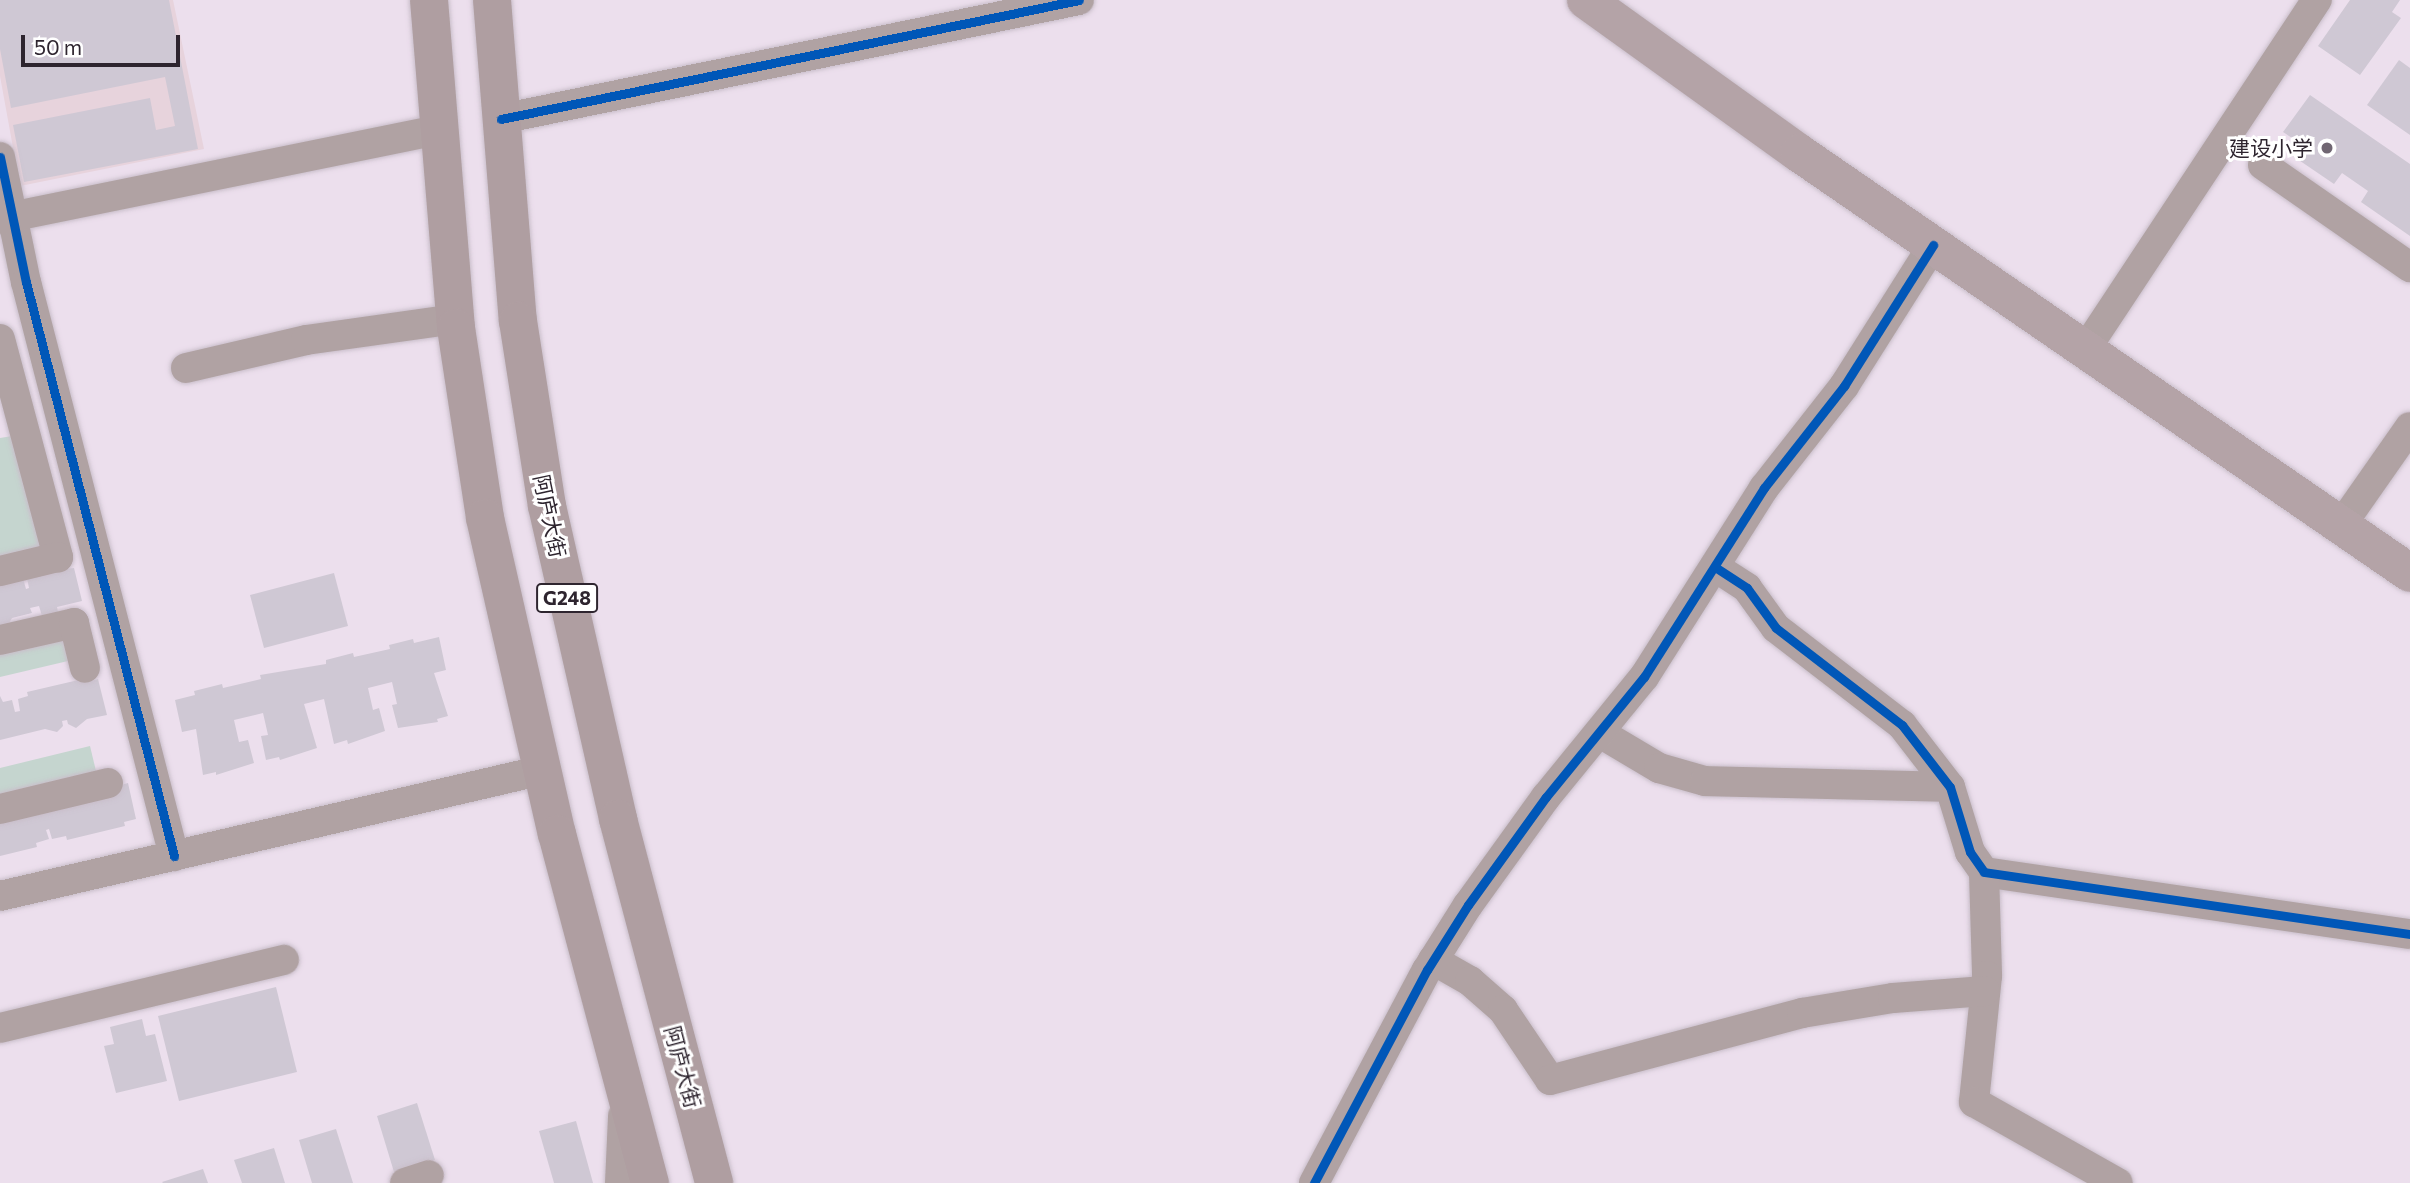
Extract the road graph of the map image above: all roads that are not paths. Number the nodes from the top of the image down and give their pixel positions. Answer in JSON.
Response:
{"nodes":[{"id":1,"x":429,"y":0,"type":"edge"},
{"id":2,"x":492,"y":0,"type":"edge"},
{"id":3,"x":1079,"y":0,"type":"edge"},
{"id":4,"x":1586,"y":0,"type":"edge"},
{"id":5,"x":1611,"y":0,"type":"edge"},
{"id":6,"x":2317,"y":0,"type":"edge"},
{"id":7,"x":501,"y":119,"type":"junction"},
{"id":8,"x":439,"y":130,"type":"junction"},
{"id":9,"x":0,"y":157,"type":"edge"},
{"id":10,"x":2263,"y":165,"type":"dead end"},
{"id":11,"x":6,"y":218,"type":"edge"},
{"id":12,"x":1933,"y":245,"type":"junction"},
{"id":13,"x":2410,"y":267,"type":"edge"},
{"id":14,"x":455,"y":319,"type":"junction"},
{"id":15,"x":2088,"y":344,"type":"junction"},
{"id":16,"x":2,"y":353,"type":"edge"},
{"id":17,"x":186,"y":368,"type":"dead end"},
{"id":18,"x":12,"y":425,"type":"edge"},
{"id":19,"x":2410,"y":427,"type":"edge"},
{"id":20,"x":2349,"y":514,"type":"junction"},
{"id":21,"x":2410,"y":555,"type":"edge"},
{"id":22,"x":1715,"y":567,"type":"junction"},
{"id":23,"x":0,"y":570,"type":"edge"},
{"id":24,"x":2410,"y":573,"type":"edge"},
{"id":25,"x":0,"y":640,"type":"edge"},
{"id":26,"x":85,"y":668,"type":"dead end"},
{"id":27,"x":1600,"y":733,"type":"junction"},
{"id":28,"x":543,"y":770,"type":"junction"},
{"id":29,"x":107,"y":783,"type":"dead end"},
{"id":30,"x":1950,"y":787,"type":"junction"},
{"id":31,"x":0,"y":809,"type":"edge"},
{"id":32,"x":174,"y":856,"type":"junction"},
{"id":33,"x":1984,"y":872,"type":"junction"},
{"id":34,"x":0,"y":896,"type":"edge"},
{"id":35,"x":2410,"y":934,"type":"edge"},
{"id":36,"x":285,"y":960,"type":"dead end"},
{"id":37,"x":1433,"y":960,"type":"junction"},
{"id":38,"x":1985,"y":991,"type":"junction"},
{"id":39,"x":0,"y":1028,"type":"edge"},
{"id":40,"x":623,"y":1081,"type":"junction"},
{"id":41,"x":620,"y":1183,"type":"edge"},
{"id":42,"x":650,"y":1183,"type":"edge"},
{"id":43,"x":714,"y":1183,"type":"edge"},
{"id":44,"x":1314,"y":1183,"type":"edge"},
{"id":45,"x":2118,"y":1183,"type":"edge"}],
"edges":[{"from":1,"to":8,"type":"highway","number":"G248"},
{"from":2,"to":7,"type":"highway","name":"阿庐大街","number":"G248"},
{"from":3,"to":7,"type":"street"},
{"from":4,"to":12,"type":"main road"},
{"from":5,"to":15,"type":"main road"},
{"from":6,"to":15,"type":"street"},
{"from":7,"to":43,"type":"highway","name":"阿庐大街","number":"G248"},
{"from":8,"to":11,"type":"street"},
{"from":8,"to":14,"type":"highway","number":"G248"},
{"from":9,"to":11,"type":"street"},
{"from":10,"to":13,"type":"street"},
{"from":11,"to":32,"type":"street"},
{"from":12,"to":15,"type":"main road"},
{"from":12,"to":22,"type":"street"},
{"from":14,"to":17,"type":"street"},
{"from":14,"to":28,"type":"highway","number":"G248"},
{"from":15,"to":20,"type":"main road"},
{"from":15,"to":24,"type":"main road"},
{"from":16,"to":18,"type":"street"},
{"from":18,"to":23,"type":"street"},
{"from":19,"to":20,"type":"street"},
{"from":20,"to":21,"type":"main road"},
{"from":22,"to":27,"type":"street"},
{"from":22,"to":30,"type":"street"},
{"from":25,"to":26,"type":"street"},
{"from":27,"to":30,"type":"street"},
{"from":27,"to":37,"type":"street"},
{"from":28,"to":32,"type":"street"},
{"from":28,"to":40,"type":"highway","number":"G248"},
{"from":29,"to":31,"type":"street"},
{"from":30,"to":33,"type":"street"},
{"from":32,"to":34,"type":"street"},
{"from":33,"to":35,"type":"street"},
{"from":33,"to":38,"type":"street"},
{"from":36,"to":39,"type":"street"},
{"from":37,"to":38,"type":"street"},
{"from":37,"to":44,"type":"street"},
{"from":38,"to":45,"type":"street"},
{"from":40,"to":41,"type":"street"},
{"from":40,"to":42,"type":"highway","number":"G248"}]}
